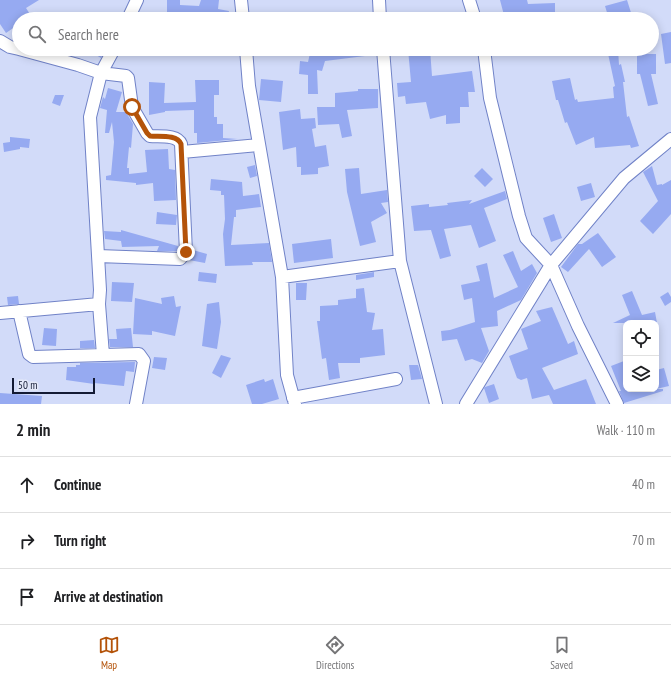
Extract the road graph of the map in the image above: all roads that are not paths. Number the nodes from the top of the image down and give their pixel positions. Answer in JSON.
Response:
{"nodes":[{"id":1,"x":137,"y":0,"type":"edge"},
{"id":2,"x":241,"y":0,"type":"edge"},
{"id":3,"x":379,"y":0,"type":"edge"},
{"id":4,"x":468,"y":0,"type":"edge"},
{"id":5,"x":131,"y":12,"type":"edge"},
{"id":6,"x":242,"y":12,"type":"edge"},
{"id":7,"x":380,"y":12,"type":"edge"},
{"id":8,"x":472,"y":12,"type":"edge"},
{"id":9,"x":0,"y":41,"type":"edge"},
{"id":10,"x":12,"y":47,"type":"edge"},
{"id":11,"x":45,"y":56,"type":"edge"},
{"id":12,"x":110,"y":56,"type":"edge"},
{"id":13,"x":247,"y":56,"type":"edge"},
{"id":14,"x":384,"y":56,"type":"edge"},
{"id":15,"x":485,"y":56,"type":"edge"},
{"id":16,"x":102,"y":73,"type":"junction"},
{"id":17,"x":671,"y":139,"type":"edge"},
{"id":18,"x":259,"y":145,"type":"junction"},
{"id":19,"x":182,"y":152,"type":"junction"},
{"id":20,"x":98,"y":256,"type":"junction"},
{"id":21,"x":400,"y":261,"type":"junction"},
{"id":22,"x":551,"y":265,"type":"junction"},
{"id":23,"x":282,"y":277,"type":"junction"},
{"id":24,"x":99,"y":304,"type":"junction"},
{"id":25,"x":19,"y":311,"type":"junction"},
{"id":26,"x":0,"y":312,"type":"edge"},
{"id":27,"x":103,"y":355,"type":"junction"},
{"id":28,"x":396,"y":379,"type":"dead end"},
{"id":29,"x":294,"y":401,"type":"edge"},
{"id":30,"x":136,"y":404,"type":"edge"},
{"id":31,"x":436,"y":404,"type":"edge"},
{"id":32,"x":466,"y":404,"type":"edge"},
{"id":33,"x":617,"y":404,"type":"edge"}],
"edges":[{"from":1,"to":5,"type":"street"},
{"from":2,"to":6,"type":"street"},
{"from":3,"to":7,"type":"street"},
{"from":4,"to":8,"type":"street"},
{"from":9,"to":10,"type":"street"},
{"from":11,"to":16,"type":"street"},
{"from":12,"to":16,"type":"street"},
{"from":13,"to":18,"type":"street"},
{"from":14,"to":21,"type":"street"},
{"from":15,"to":22,"type":"street"},
{"from":16,"to":19,"type":"street"},
{"from":16,"to":20,"type":"street"},
{"from":17,"to":22,"type":"street"},
{"from":18,"to":19,"type":"street"},
{"from":18,"to":23,"type":"street"},
{"from":19,"to":20,"type":"street"},
{"from":20,"to":24,"type":"street"},
{"from":21,"to":23,"type":"street"},
{"from":21,"to":31,"type":"street"},
{"from":22,"to":32,"type":"street"},
{"from":22,"to":33,"type":"street"},
{"from":23,"to":29,"type":"street"},
{"from":24,"to":25,"type":"street"},
{"from":24,"to":27,"type":"street"},
{"from":25,"to":26,"type":"street"},
{"from":25,"to":27,"type":"street"},
{"from":27,"to":30,"type":"street"},
{"from":28,"to":29,"type":"street"}]}
